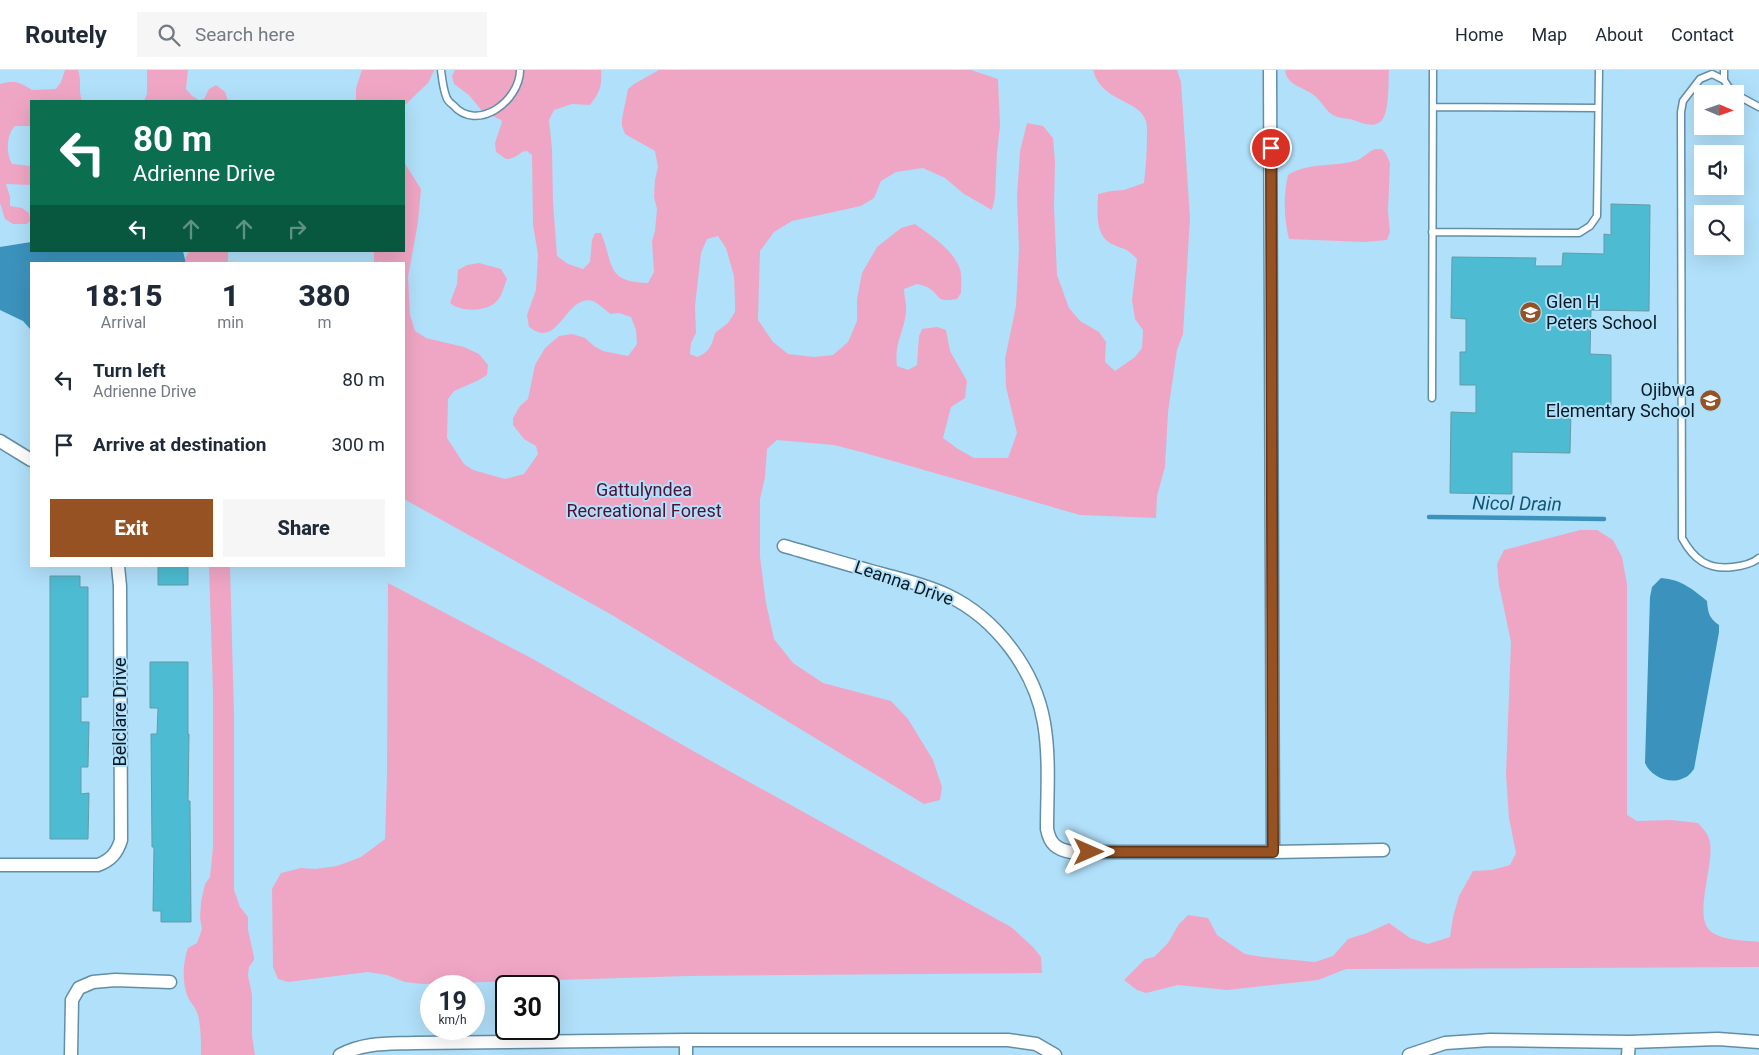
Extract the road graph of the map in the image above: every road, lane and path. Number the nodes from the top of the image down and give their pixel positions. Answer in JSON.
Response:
{"nodes":[{"id":1,"x":441,"y":70,"type":"edge"},
{"id":2,"x":520,"y":70,"type":"edge"},
{"id":3,"x":1270,"y":70,"type":"edge"},
{"id":4,"x":1433,"y":70,"type":"edge"},
{"id":5,"x":1599,"y":70,"type":"edge"},
{"id":6,"x":1698,"y":70,"type":"edge"},
{"id":7,"x":1724,"y":70,"type":"edge"},
{"id":8,"x":1700,"y":79,"type":"junction"},
{"id":9,"x":1724,"y":80,"type":"junction"},
{"id":10,"x":1727,"y":85,"type":"edge"},
{"id":11,"x":1744,"y":99,"type":"edge"},
{"id":12,"x":1433,"y":107,"type":"junction"},
{"id":13,"x":1759,"y":107,"type":"edge"},
{"id":14,"x":1598,"y":108,"type":"junction"},
{"id":15,"x":1432,"y":232,"type":"junction"},
{"id":16,"x":1432,"y":398,"type":"dead end"},
{"id":17,"x":0,"y":441,"type":"edge"},
{"id":18,"x":30,"y":459,"type":"edge"},
{"id":19,"x":784,"y":546,"type":"dead end"},
{"id":20,"x":1759,"y":558,"type":"edge"},
{"id":21,"x":118,"y":567,"type":"edge"},
{"id":22,"x":1383,"y":850,"type":"dead end"},
{"id":23,"x":1273,"y":852,"type":"junction"},
{"id":24,"x":0,"y":865,"type":"edge"},
{"id":25,"x":170,"y":982,"type":"dead end"},
{"id":26,"x":686,"y":1040,"type":"junction"},
{"id":27,"x":1759,"y":1042,"type":"edge"},
{"id":28,"x":1628,"y":1048,"type":"edge"},
{"id":29,"x":1051,"y":1052,"type":"edge"},
{"id":30,"x":71,"y":1055,"type":"edge"},
{"id":31,"x":340,"y":1055,"type":"edge"},
{"id":32,"x":686,"y":1055,"type":"edge"},
{"id":33,"x":1409,"y":1055,"type":"edge"}],
"edges":[{"from":1,"to":2,"type":"lane"},
{"from":3,"to":23,"type":"street"},
{"from":4,"to":12,"type":"lane"},
{"from":5,"to":14,"type":"lane"},
{"from":6,"to":8,"type":"lane"},
{"from":7,"to":9,"type":"lane"},
{"from":8,"to":9,"type":"lane"},
{"from":8,"to":20,"type":"lane"},
{"from":9,"to":10,"type":"lane"},
{"from":11,"to":13,"type":"lane"},
{"from":12,"to":14,"type":"lane"},
{"from":12,"to":15,"type":"lane"},
{"from":14,"to":15,"type":"lane"},
{"from":15,"to":16,"type":"lane"},
{"from":17,"to":18,"type":"street"},
{"from":19,"to":23,"type":"street","name":"Leanna Drive"},
{"from":21,"to":24,"type":"street","name":"Belclare Drive"},
{"from":22,"to":23,"type":"street","name":"Leanna Drive"},
{"from":25,"to":30,"type":"street"},
{"from":26,"to":29,"type":"street"},
{"from":26,"to":31,"type":"street"},
{"from":26,"to":32,"type":"street"},
{"from":27,"to":28,"type":"street"},
{"from":28,"to":33,"type":"street"}]}
